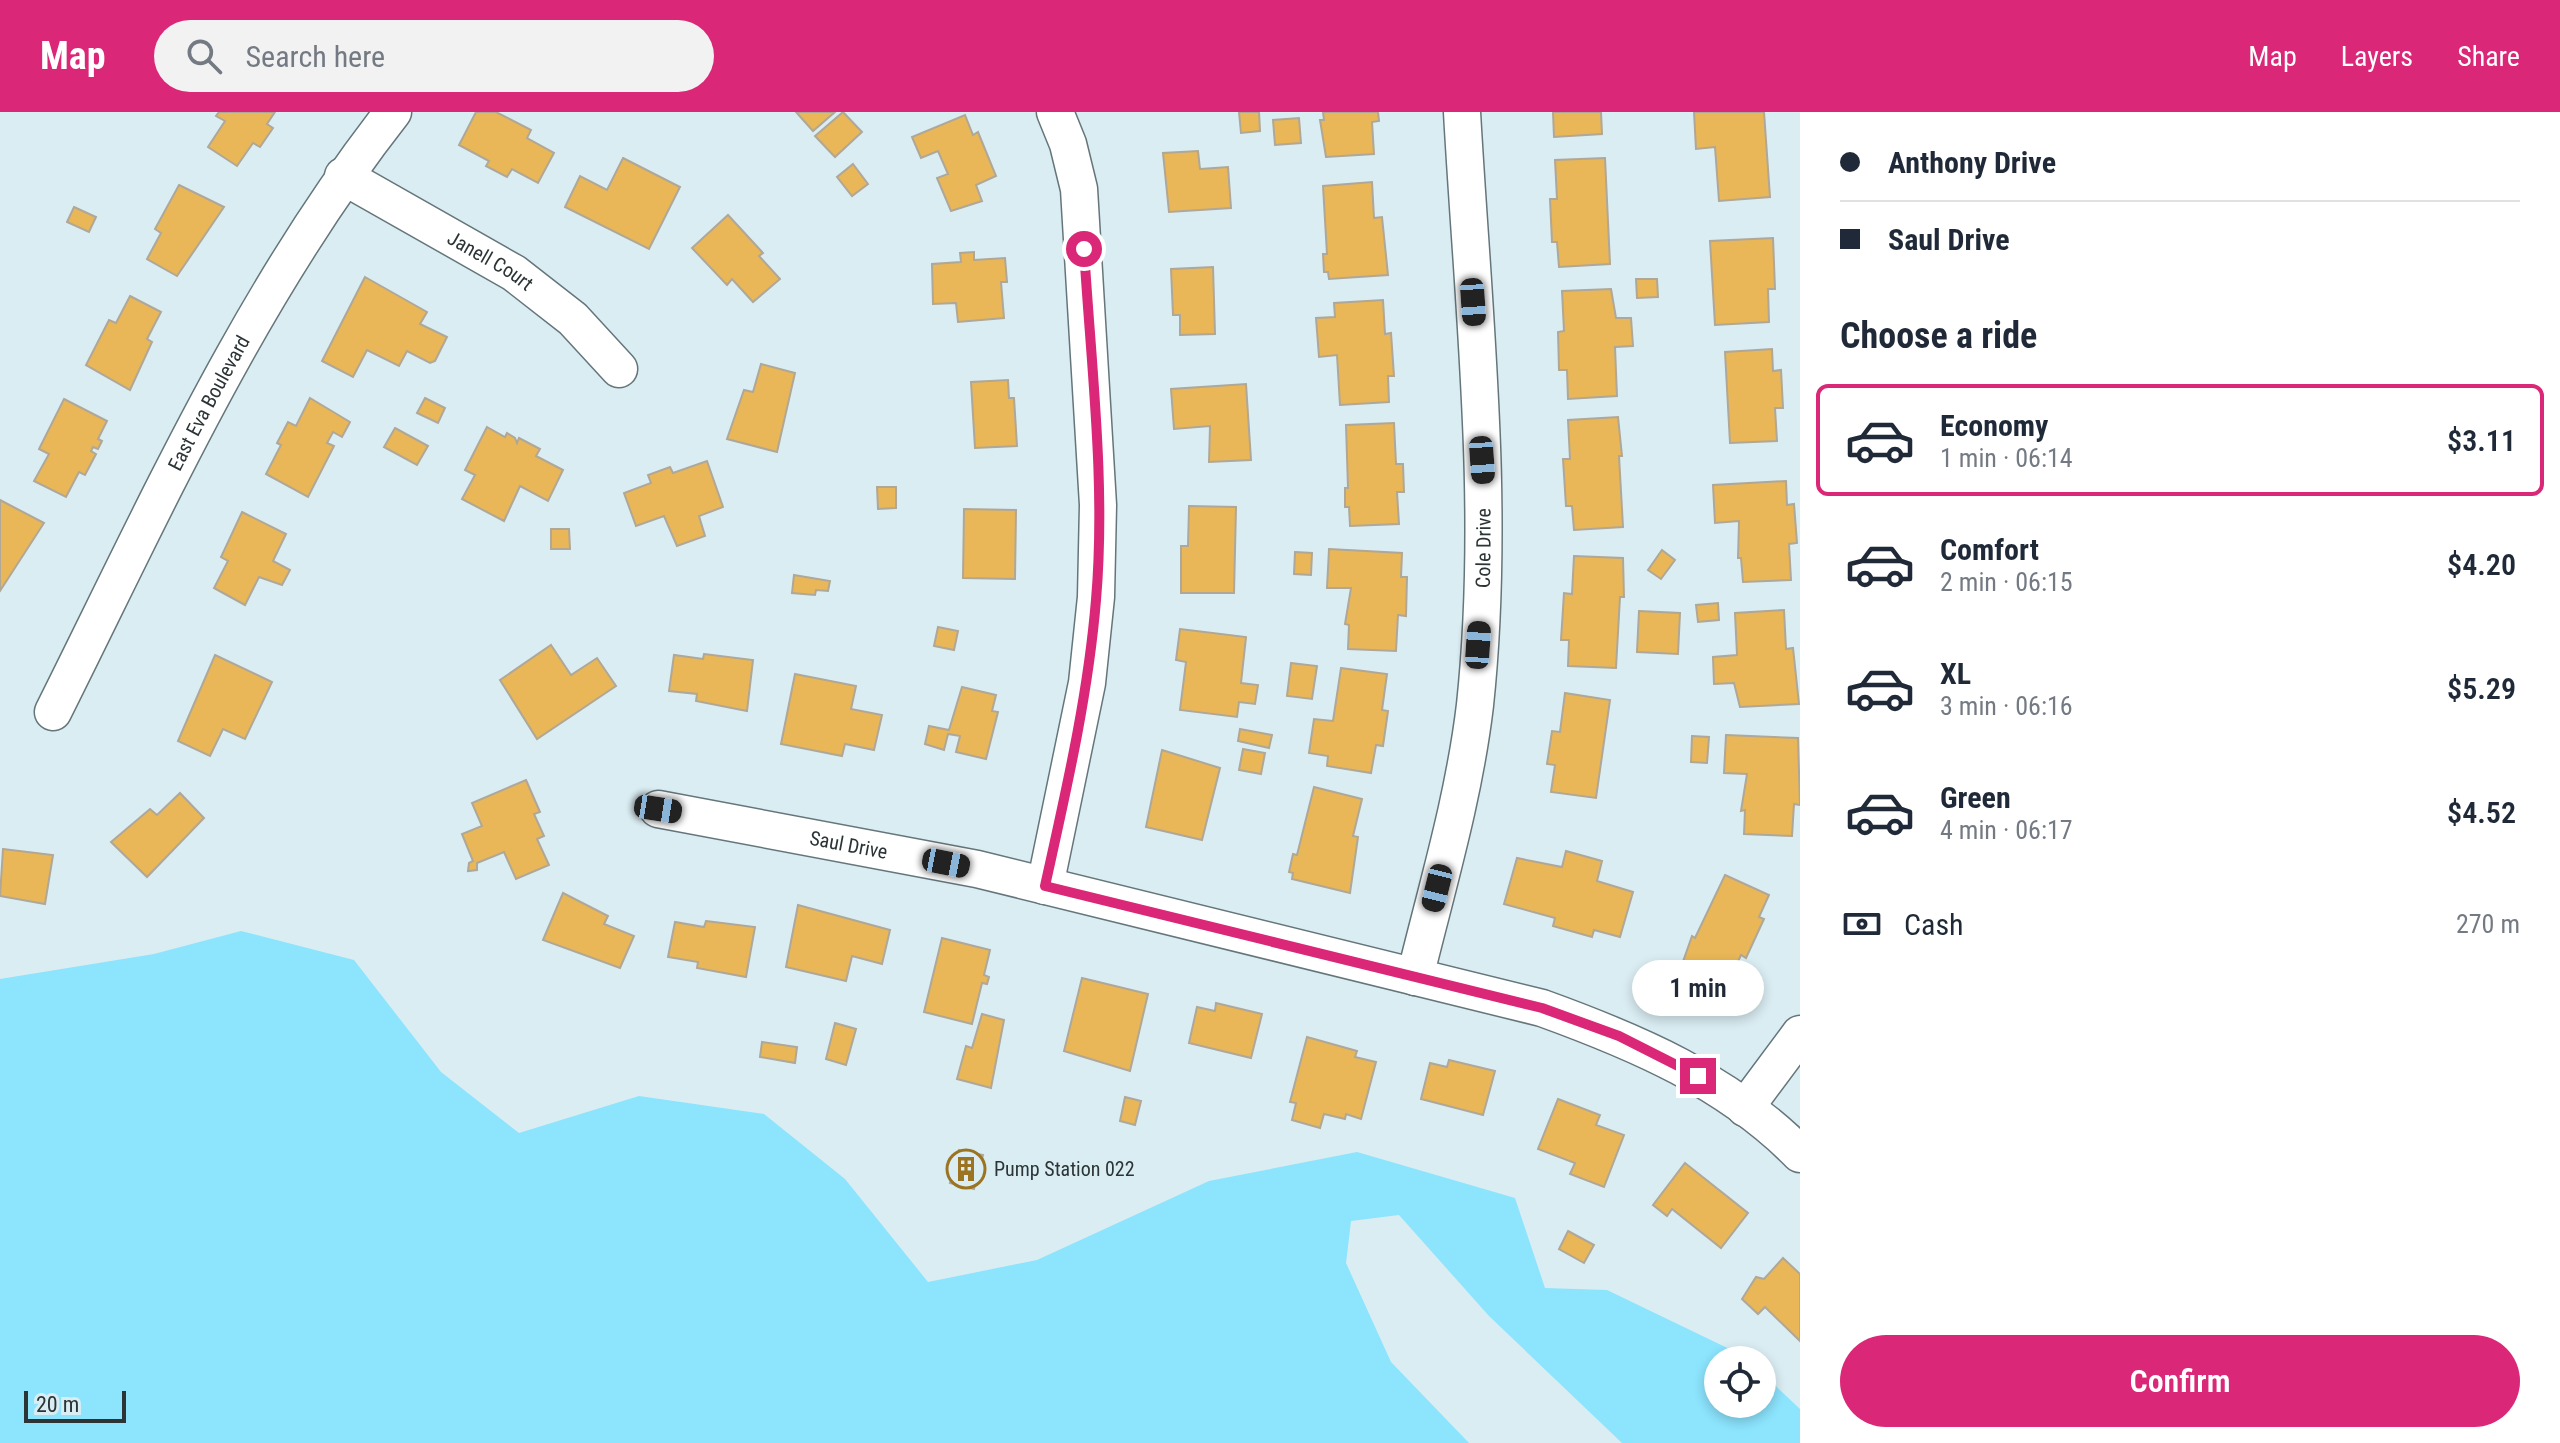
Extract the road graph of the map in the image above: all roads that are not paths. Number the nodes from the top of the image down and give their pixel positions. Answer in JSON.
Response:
{"nodes":[{"id":1,"x":393,"y":112,"type":"edge"},
{"id":2,"x":1055,"y":112,"type":"edge"},
{"id":3,"x":1462,"y":112,"type":"edge"},
{"id":4,"x":343,"y":176,"type":"junction"},
{"id":5,"x":619,"y":369,"type":"dead end"},
{"id":6,"x":53,"y":712,"type":"dead end"},
{"id":7,"x":658,"y":809,"type":"dead end"},
{"id":8,"x":1045,"y":886,"type":"junction"},
{"id":9,"x":1415,"y":977,"type":"junction"},
{"id":10,"x":1800,"y":1034,"type":"edge"},
{"id":11,"x":1745,"y":1108,"type":"junction"},
{"id":12,"x":1800,"y":1154,"type":"edge"}],
"edges":[{"from":1,"to":4,"type":"street","name":"East Eva Boulevard"},
{"from":2,"to":8,"type":"street"},
{"from":3,"to":9,"type":"street","name":"Cole Drive"},
{"from":4,"to":5,"type":"street","name":"Janell Court"},
{"from":4,"to":6,"type":"street","name":"East Eva Boulevard"},
{"from":7,"to":8,"type":"street","name":"Saul Drive"},
{"from":8,"to":9,"type":"street","name":"Saul Drive"},
{"from":9,"to":11,"type":"street","name":"Saul Drive"},
{"from":10,"to":11,"type":"street"},
{"from":11,"to":12,"type":"street","name":"Saul Drive"}]}
